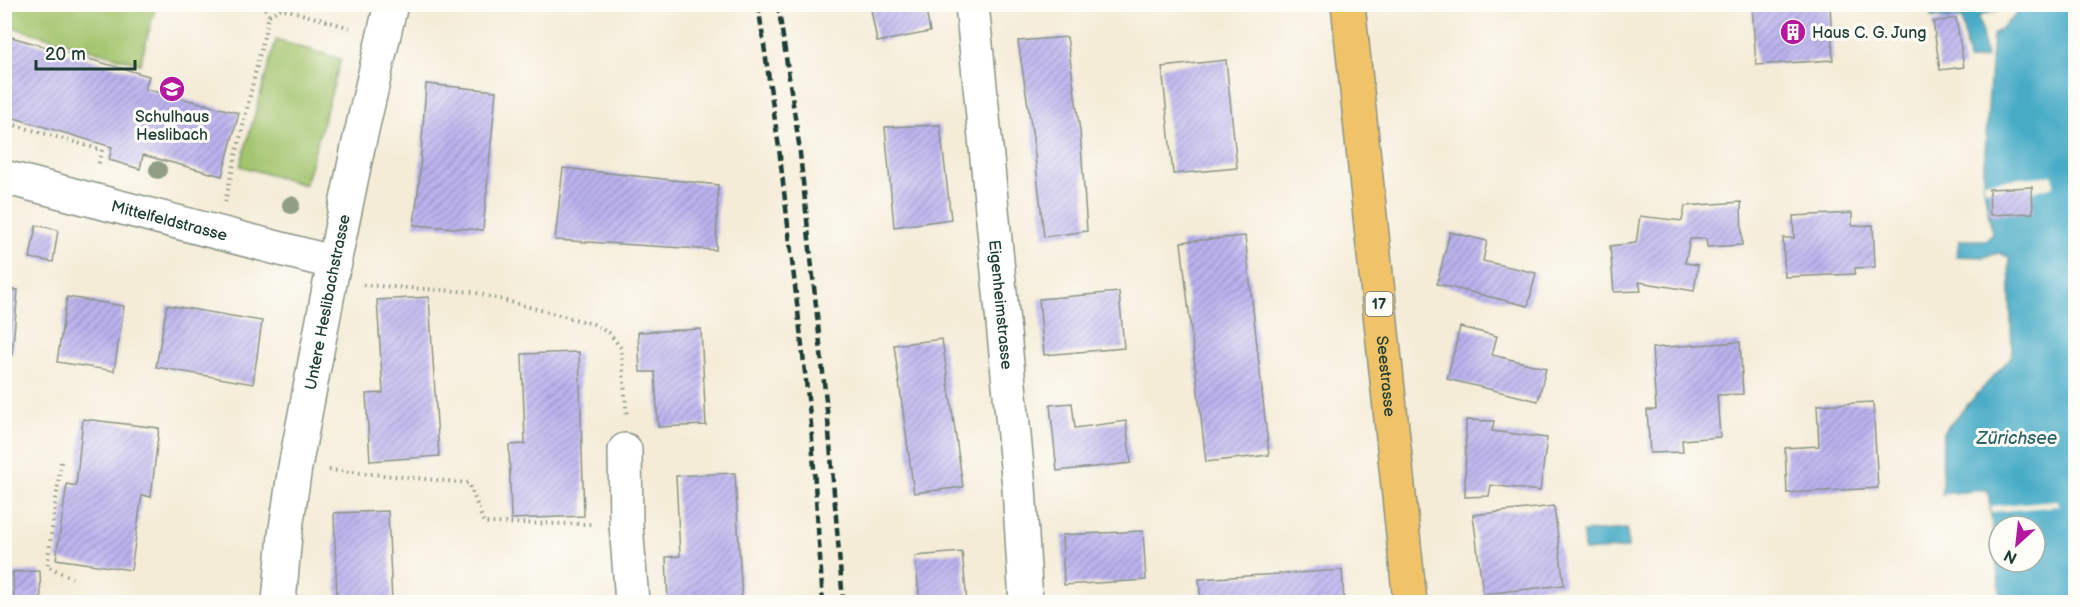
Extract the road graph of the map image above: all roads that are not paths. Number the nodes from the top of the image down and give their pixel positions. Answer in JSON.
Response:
{"nodes":[{"id":1,"x":391,"y":4,"type":"edge"},
{"id":2,"x":972,"y":4,"type":"edge"},
{"id":3,"x":1348,"y":4,"type":"edge"},
{"id":4,"x":4,"y":177,"type":"edge"},
{"id":5,"x":332,"y":273,"type":"junction"},
{"id":6,"x":625,"y":450,"type":"road end"},
{"id":7,"x":279,"y":603,"type":"edge"},
{"id":8,"x":632,"y":603,"type":"edge"},
{"id":9,"x":1026,"y":603,"type":"edge"},
{"id":10,"x":1410,"y":603,"type":"edge"}],
"edges":[{"from":1,"to":5,"type":"street","name":"Untere Heslibachstrasse"},
{"from":2,"to":9,"type":"street","name":"Eigenheimstrasse"},
{"from":3,"to":10,"type":"main road","name":"Seestrasse","number":"17"},
{"from":4,"to":5,"type":"street","name":"Mittelfeldstrasse"},
{"from":5,"to":7,"type":"street","name":"Untere Heslibachstrasse"},
{"from":6,"to":8,"type":"street"}]}
